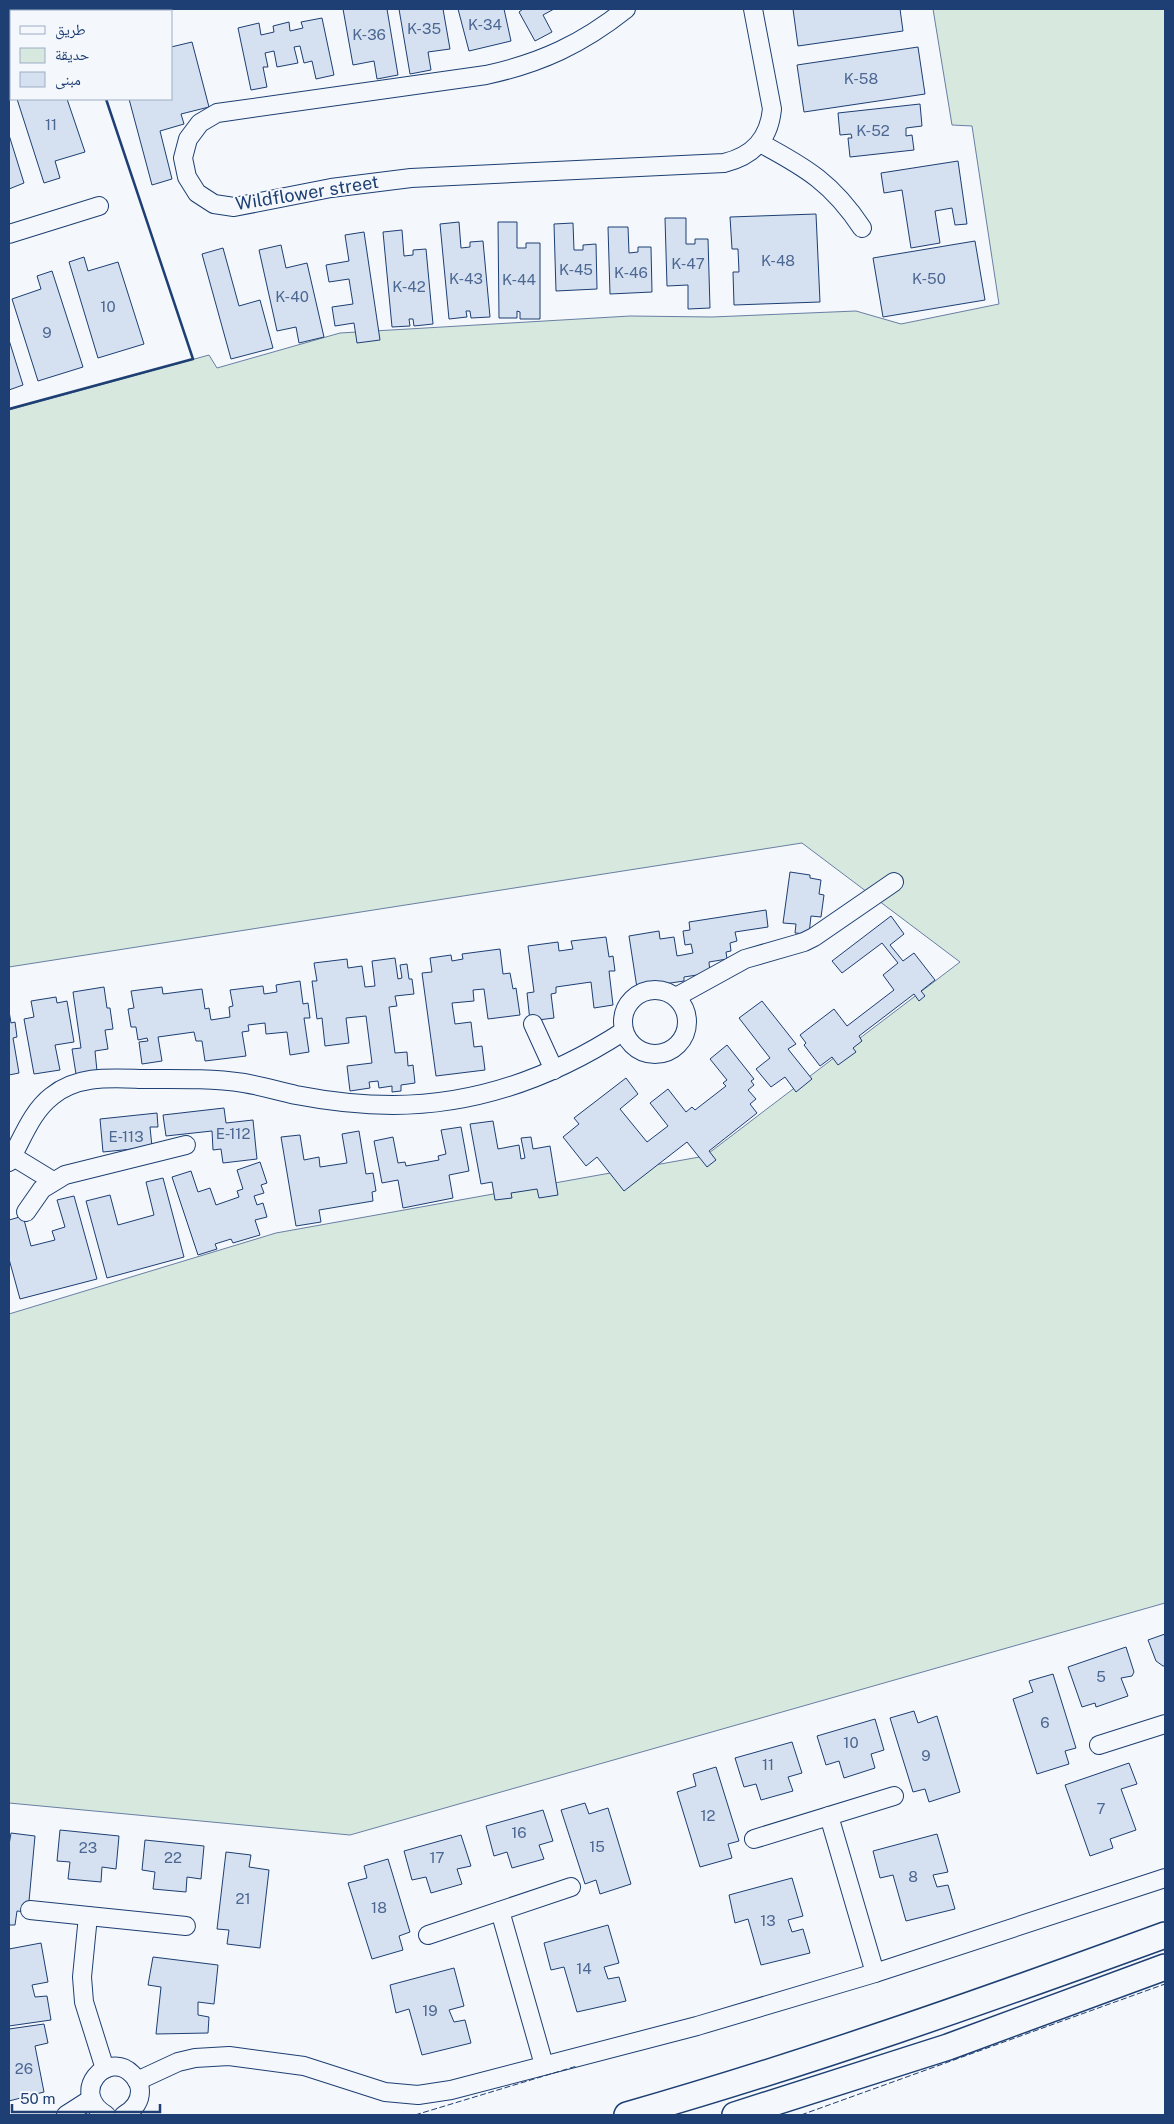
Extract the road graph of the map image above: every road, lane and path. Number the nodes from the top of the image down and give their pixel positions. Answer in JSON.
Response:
{"nodes":[{"id":1,"x":626,"y":9,"type":"edge"},
{"id":2,"x":753,"y":9,"type":"edge"},
{"id":3,"x":760,"y":144,"type":"junction"},
{"id":4,"x":99,"y":206,"type":"dead end"},
{"id":5,"x":862,"y":228,"type":"dead end"},
{"id":6,"x":9,"y":234,"type":"edge"},
{"id":7,"x":894,"y":882,"type":"dead end"},
{"id":8,"x":676,"y":997,"type":"junction"},
{"id":9,"x":533,"y":1024,"type":"dead end"},
{"id":10,"x":624,"y":1031,"type":"junction"},
{"id":11,"x":554,"y":1070,"type":"junction"},
{"id":12,"x":186,"y":1146,"type":"dead end"},
{"id":13,"x":10,"y":1159,"type":"edge"},
{"id":14,"x":53,"y":1181,"type":"junction"},
{"id":15,"x":26,"y":1212,"type":"dead end"},
{"id":16,"x":1165,"y":1724,"type":"edge"},
{"id":17,"x":1099,"y":1745,"type":"dead end"},
{"id":18,"x":894,"y":1796,"type":"dead end"},
{"id":19,"x":829,"y":1816,"type":"junction"},
{"id":20,"x":754,"y":1839,"type":"dead end"},
{"id":21,"x":1165,"y":1878,"type":"edge"},
{"id":22,"x":571,"y":1888,"type":"dead end"},
{"id":23,"x":30,"y":1910,"type":"dead end"},
{"id":24,"x":500,"y":1911,"type":"junction"},
{"id":25,"x":88,"y":1916,"type":"junction"},
{"id":26,"x":186,"y":1926,"type":"dead end"},
{"id":27,"x":428,"y":1935,"type":"dead end"},
{"id":28,"x":1165,"y":1935,"type":"edge"},
{"id":29,"x":1165,"y":1967,"type":"edge"},
{"id":30,"x":875,"y":1973,"type":"junction"},
{"id":31,"x":544,"y":2065,"type":"junction"},
{"id":32,"x":105,"y":2069,"type":"junction"},
{"id":33,"x":137,"y":2081,"type":"junction"},
{"id":34,"x":142,"y":2107,"type":"edge"},
{"id":35,"x":99,"y":2110,"type":"edge"},
{"id":36,"x":66,"y":2115,"type":"edge"},
{"id":37,"x":124,"y":2115,"type":"edge"},
{"id":38,"x":628,"y":2115,"type":"edge"},
{"id":39,"x":735,"y":2115,"type":"edge"}],
"edges":[{"from":1,"to":3,"type":"street","name":"Wildflower street"},
{"from":2,"to":3,"type":"street","name":"Wildflower street"},
{"from":3,"to":5,"type":"street"},
{"from":4,"to":6,"type":"street"},
{"from":7,"to":8,"type":"street"},
{"from":8,"to":10,"type":"street"},
{"from":8,"to":10,"type":"street"},
{"from":9,"to":11,"type":"street"},
{"from":10,"to":11,"type":"street"},
{"from":11,"to":13,"type":"street"},
{"from":12,"to":14,"type":"street"},
{"from":13,"to":14,"type":"street"},
{"from":14,"to":15,"type":"street"},
{"from":16,"to":17,"type":"street"},
{"from":18,"to":19,"type":"street"},
{"from":19,"to":20,"type":"street"},
{"from":19,"to":30,"type":"street"},
{"from":21,"to":30,"type":"street"},
{"from":22,"to":24,"type":"street"},
{"from":23,"to":25,"type":"street"},
{"from":24,"to":27,"type":"street"},
{"from":24,"to":31,"type":"street"},
{"from":25,"to":26,"type":"street"},
{"from":25,"to":32,"type":"street"},
{"from":28,"to":38,"type":"street"},
{"from":29,"to":39,"type":"street"},
{"from":30,"to":31,"type":"street"},
{"from":31,"to":33,"type":"street"},
{"from":32,"to":33,"type":"street"},
{"from":32,"to":35,"type":"street"},
{"from":33,"to":34,"type":"street"},
{"from":34,"to":37,"type":"street"},
{"from":35,"to":36,"type":"street"}]}
